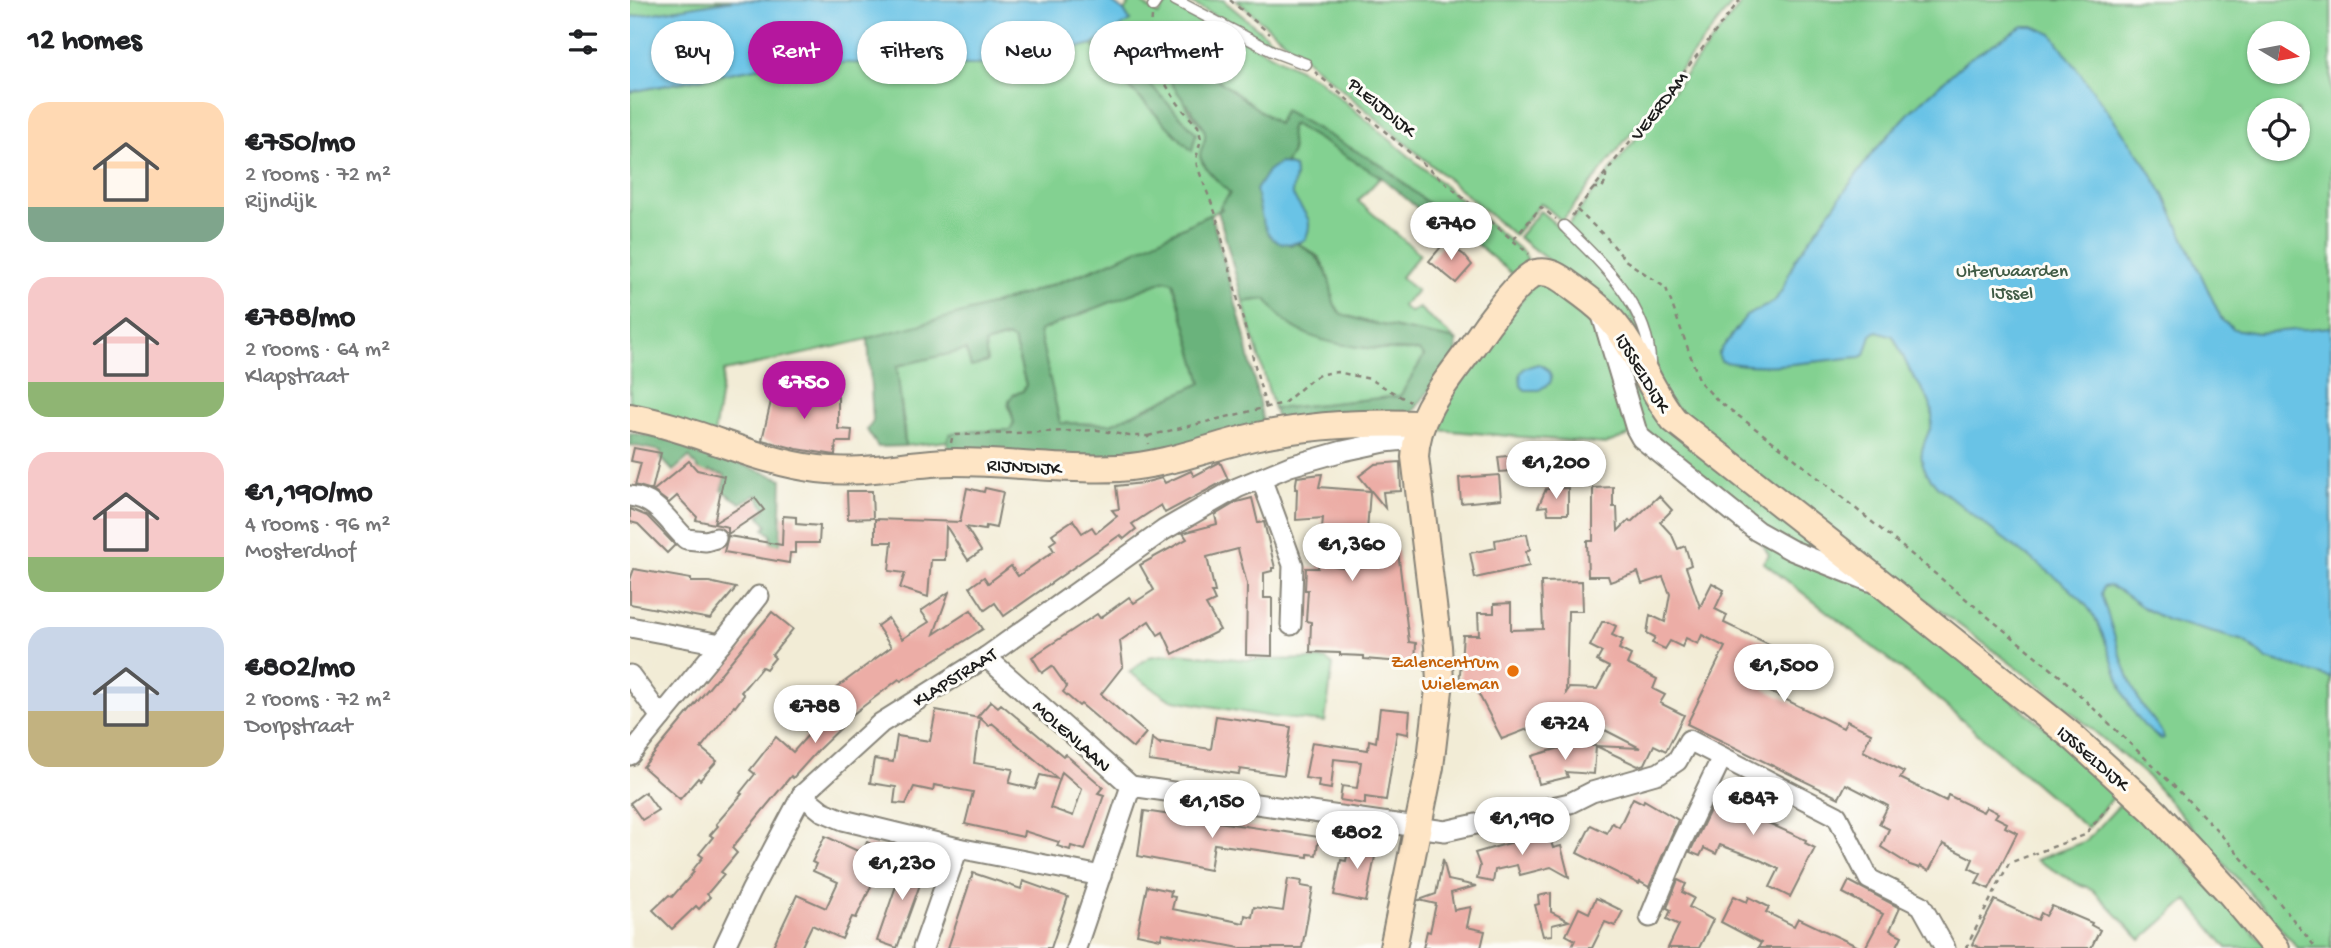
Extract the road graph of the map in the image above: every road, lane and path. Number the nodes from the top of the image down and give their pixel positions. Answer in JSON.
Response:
{"nodes":[{"id":1,"x":1175,"y":0,"type":"edge"},
{"id":2,"x":1230,"y":0,"type":"edge"},
{"id":3,"x":1740,"y":0,"type":"edge"},
{"id":4,"x":1155,"y":3,"type":"edge"},
{"id":5,"x":1278,"y":40,"type":"dead end"},
{"id":6,"x":1306,"y":64,"type":"joint"},
{"id":7,"x":1605,"y":172,"type":"junction"},
{"id":8,"x":1593,"y":188,"type":"junction"},
{"id":9,"x":1564,"y":226,"type":"joint"},
{"id":10,"x":1599,"y":308,"type":"junction"},
{"id":11,"x":1645,"y":373,"type":"junction"},
{"id":12,"x":1266,"y":407,"type":"junction"},
{"id":13,"x":630,"y":418,"type":"edge"},
{"id":14,"x":1421,"y":425,"type":"junction"},
{"id":15,"x":1271,"y":433,"type":"junction"},
{"id":16,"x":1148,"y":436,"type":"junction"},
{"id":17,"x":952,"y":462,"type":"junction"},
{"id":18,"x":1151,"y":464,"type":"junction"},
{"id":19,"x":1261,"y":478,"type":"junction"},
{"id":20,"x":630,"y":496,"type":"edge"},
{"id":21,"x":716,"y":538,"type":"dead end"},
{"id":22,"x":1889,"y":590,"type":"junction"},
{"id":23,"x":760,"y":596,"type":"dead end"},
{"id":24,"x":1291,"y":625,"type":"dead end"},
{"id":25,"x":630,"y":627,"type":"edge"},
{"id":26,"x":721,"y":644,"type":"junction"},
{"id":27,"x":986,"y":657,"type":"junction"},
{"id":28,"x":630,"y":675,"type":"edge"},
{"id":29,"x":661,"y":717,"type":"junction"},
{"id":30,"x":630,"y":755,"type":"edge"},
{"id":31,"x":1722,"y":757,"type":"junction"},
{"id":32,"x":2126,"y":785,"type":"junction"},
{"id":33,"x":1131,"y":786,"type":"junction"},
{"id":34,"x":802,"y":795,"type":"junction"},
{"id":35,"x":1419,"y":827,"type":"junction"},
{"id":36,"x":958,"y":848,"type":"junction"},
{"id":37,"x":1101,"y":876,"type":"junction"},
{"id":38,"x":1650,"y":917,"type":"dead end"},
{"id":39,"x":724,"y":948,"type":"edge"},
{"id":40,"x":923,"y":948,"type":"edge"},
{"id":41,"x":1076,"y":948,"type":"edge"},
{"id":42,"x":1393,"y":948,"type":"edge"},
{"id":43,"x":1945,"y":948,"type":"edge"},
{"id":44,"x":1966,"y":948,"type":"edge"},
{"id":45,"x":2276,"y":948,"type":"edge"},
{"id":46,"x":2316,"y":948,"type":"edge"}],
"edges":[{"from":1,"to":6,"type":"lane"},
{"from":2,"to":5,"type":"path"},
{"from":3,"to":7,"type":"path","name":"VEERDAM"},
{"from":4,"to":12,"type":"path"},
{"from":6,"to":9,"type":"path","name":"PLEIJDIJK"},
{"from":7,"to":8,"type":"path","name":"VEERDAM"},
{"from":7,"to":8,"type":"path"},
{"from":8,"to":46,"type":"path","name":"VEERDAM"},
{"from":9,"to":11,"type":"lane"},
{"from":10,"to":11,"type":"street","name":"IJSSELDIJK"},
{"from":10,"to":14,"type":"street","name":"IJSSELDIJK"},
{"from":10,"to":22,"type":"street","name":"IJSSELDIJK"},
{"from":11,"to":22,"type":"street","name":"IJSSELDIJK"},
{"from":12,"to":14,"type":"path"},
{"from":12,"to":15,"type":"path"},
{"from":12,"to":16,"type":"path"},
{"from":13,"to":17,"type":"street","name":"RIJNDIJK"},
{"from":14,"to":15,"type":"street","name":"RIJNDIJK"},
{"from":14,"to":19,"type":"street","name":"KLAPSTRAAT"},
{"from":14,"to":35,"type":"street"},
{"from":15,"to":18,"type":"street","name":"RIJNDIJK"},
{"from":16,"to":17,"type":"path"},
{"from":16,"to":18,"type":"path"},
{"from":17,"to":18,"type":"street","name":"RIJNDIJK"},
{"from":19,"to":24,"type":"street"},
{"from":19,"to":27,"type":"street","name":"KLAPSTRAAT"},
{"from":20,"to":21,"type":"street"},
{"from":22,"to":32,"type":"street","name":"IJSSELDIJK"},
{"from":23,"to":26,"type":"street"},
{"from":25,"to":26,"type":"street"},
{"from":26,"to":29,"type":"street"},
{"from":27,"to":33,"type":"street","name":"MOLENLAAN"},
{"from":27,"to":34,"type":"street","name":"KLAPSTRAAT"},
{"from":28,"to":29,"type":"street"},
{"from":29,"to":30,"type":"street"},
{"from":31,"to":35,"type":"street"},
{"from":31,"to":38,"type":"street"},
{"from":31,"to":43,"type":"street"},
{"from":32,"to":44,"type":"path"},
{"from":32,"to":45,"type":"street","name":"IJSSELDIJK"},
{"from":33,"to":35,"type":"street"},
{"from":33,"to":37,"type":"street"},
{"from":34,"to":36,"type":"street"},
{"from":34,"to":39,"type":"street","name":"KLAPSTRAAT"},
{"from":35,"to":42,"type":"street"},
{"from":36,"to":37,"type":"street"},
{"from":36,"to":40,"type":"street"},
{"from":37,"to":41,"type":"street"}]}
